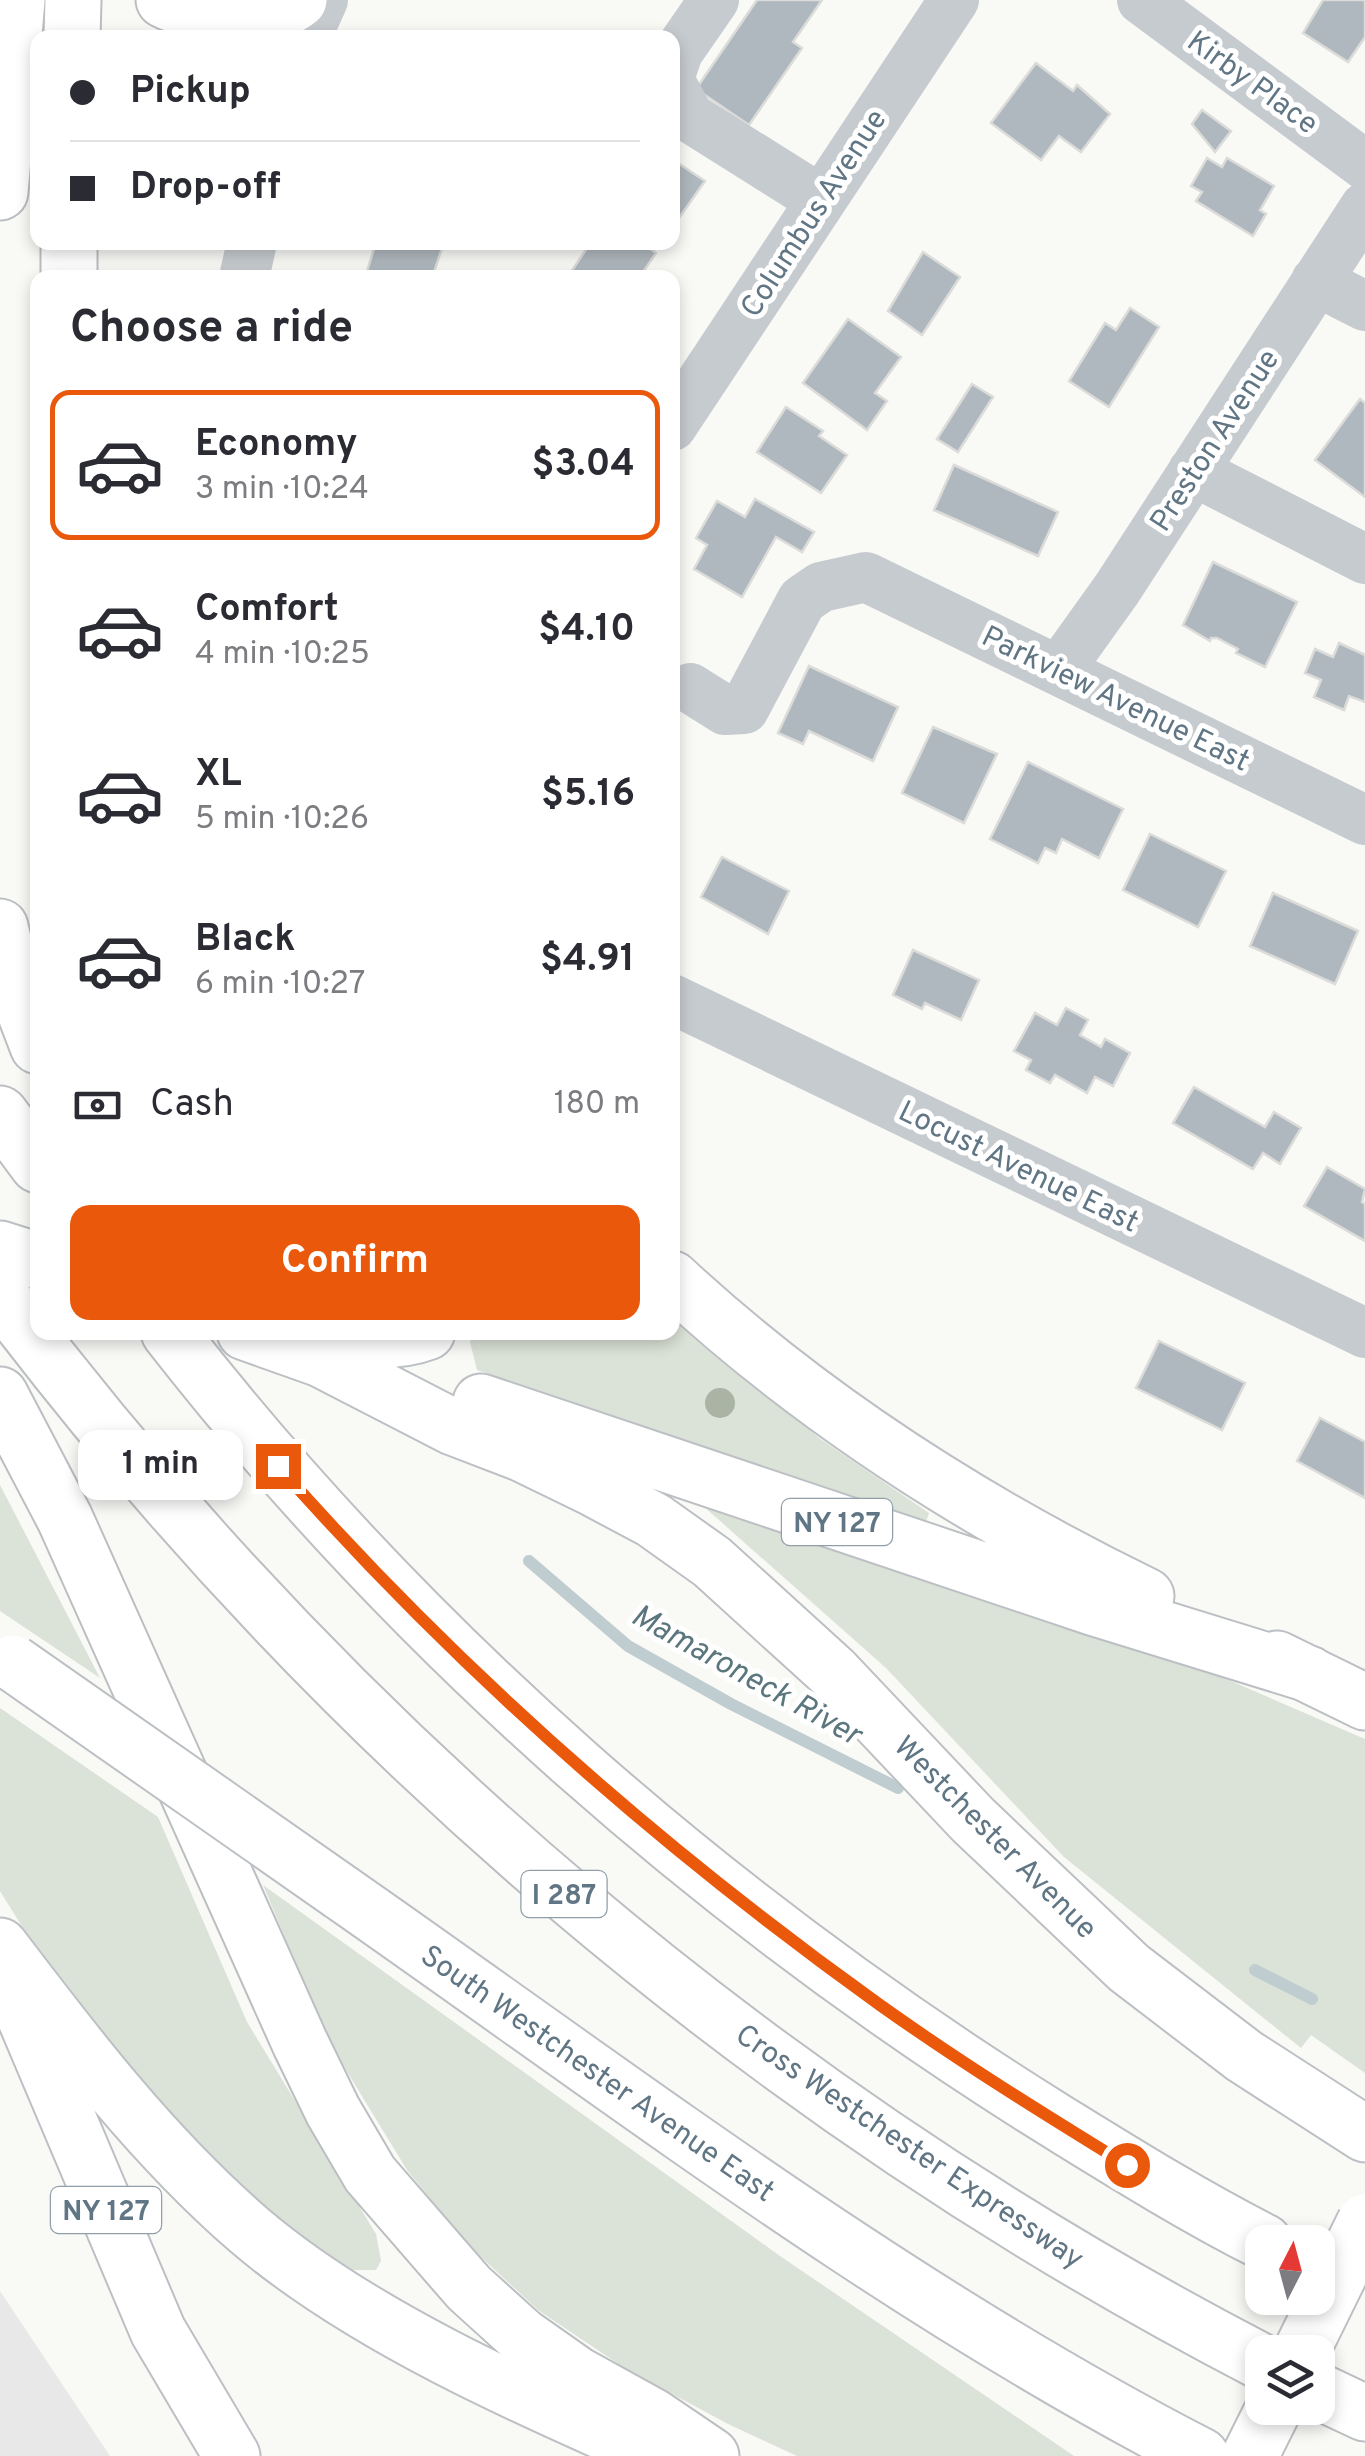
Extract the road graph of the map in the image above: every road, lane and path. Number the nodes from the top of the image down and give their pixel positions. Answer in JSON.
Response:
{"nodes":[{"id":1,"x":17,"y":0,"type":"edge"},
{"id":2,"x":72,"y":0,"type":"edge"},
{"id":3,"x":164,"y":0,"type":"edge"},
{"id":4,"x":299,"y":0,"type":"edge"},
{"id":5,"x":323,"y":0,"type":"edge"},
{"id":6,"x":714,"y":0,"type":"edge"},
{"id":7,"x":954,"y":0,"type":"edge"},
{"id":8,"x":1142,"y":0,"type":"edge"},
{"id":9,"x":72,"y":30,"type":"edge"},
{"id":10,"x":310,"y":30,"type":"edge"},
{"id":11,"x":680,"y":49,"type":"edge"},
{"id":12,"x":680,"y":99,"type":"edge"},
{"id":13,"x":1365,"y":165,"type":"edge"},
{"id":14,"x":0,"y":192,"type":"edge"},
{"id":15,"x":822,"y":200,"type":"junction"},
{"id":16,"x":1365,"y":208,"type":"edge"},
{"id":17,"x":1316,"y":281,"type":"junction"},
{"id":18,"x":1365,"y":306,"type":"edge"},
{"id":19,"x":680,"y":414,"type":"edge"},
{"id":20,"x":1194,"y":471,"type":"junction"},
{"id":21,"x":1365,"y":559,"type":"edge"},
{"id":22,"x":1059,"y":670,"type":"junction"},
{"id":23,"x":690,"y":688,"type":"dead end"},
{"id":24,"x":1365,"y":820,"type":"edge"},
{"id":25,"x":0,"y":927,"type":"edge"},
{"id":26,"x":680,"y":1004,"type":"edge"},
{"id":27,"x":30,"y":1025,"type":"edge"},
{"id":28,"x":0,"y":1114,"type":"edge"},
{"id":29,"x":30,"y":1154,"type":"edge"},
{"id":30,"x":0,"y":1249,"type":"edge"},
{"id":31,"x":30,"y":1259,"type":"edge"},
{"id":32,"x":680,"y":1286,"type":"edge"},
{"id":33,"x":0,"y":1295,"type":"edge"},
{"id":34,"x":30,"y":1332,"type":"edge"},
{"id":35,"x":1365,"y":1333,"type":"edge"},
{"id":36,"x":36,"y":1340,"type":"edge"},
{"id":37,"x":175,"y":1340,"type":"edge"},
{"id":38,"x":222,"y":1340,"type":"edge"},
{"id":39,"x":277,"y":1340,"type":"edge"},
{"id":40,"x":405,"y":1340,"type":"edge"},
{"id":41,"x":345,"y":1357,"type":"edge"},
{"id":42,"x":0,"y":1395,"type":"edge"},
{"id":43,"x":431,"y":1627,"type":"junction"},
{"id":44,"x":6,"y":1659,"type":"edge"},
{"id":45,"x":1309,"y":1674,"type":"junction"},
{"id":46,"x":1365,"y":1702,"type":"edge"},
{"id":47,"x":0,"y":1946,"type":"edge"},
{"id":48,"x":0,"y":1954,"type":"edge"},
{"id":49,"x":1365,"y":2134,"type":"edge"},
{"id":50,"x":1365,"y":2222,"type":"edge"},
{"id":51,"x":1245,"y":2231,"type":"edge"},
{"id":52,"x":888,"y":2273,"type":"junction"},
{"id":53,"x":1335,"y":2279,"type":"edge"},
{"id":54,"x":1365,"y":2295,"type":"edge"},
{"id":55,"x":1309,"y":2335,"type":"edge"},
{"id":56,"x":1245,"y":2353,"type":"edge"},
{"id":57,"x":1335,"y":2399,"type":"edge"},
{"id":58,"x":1365,"y":2414,"type":"edge"},
{"id":59,"x":1266,"y":2425,"type":"edge"},
{"id":60,"x":232,"y":2456,"type":"edge"},
{"id":61,"x":659,"y":2456,"type":"edge"},
{"id":62,"x":711,"y":2456,"type":"edge"},
{"id":63,"x":1131,"y":2456,"type":"edge"},
{"id":64,"x":1200,"y":2456,"type":"edge"},
{"id":65,"x":1250,"y":2456,"type":"edge"}],
"edges":[{"from":1,"to":14,"type":"main road"},
{"from":2,"to":9,"type":"main road"},
{"from":3,"to":4,"type":"main road"},
{"from":5,"to":10,"type":"street"},
{"from":6,"to":11,"type":"street"},
{"from":7,"to":15,"type":"street","name":"Columbus Avenue"},
{"from":8,"to":13,"type":"street","name":"Kirby Place"},
{"from":12,"to":15,"type":"street"},
{"from":15,"to":19,"type":"street","name":"Columbus Avenue"},
{"from":16,"to":17,"type":"street","name":"Preston Avenue"},
{"from":17,"to":18,"type":"street"},
{"from":17,"to":20,"type":"street","name":"Preston Avenue"},
{"from":20,"to":21,"type":"street"},
{"from":20,"to":22,"type":"street","name":"Preston Avenue"},
{"from":22,"to":23,"type":"street","name":"Parkview Avenue East"},
{"from":22,"to":24,"type":"street","name":"Parkview Avenue East"},
{"from":25,"to":27,"type":"main road"},
{"from":26,"to":35,"type":"street","name":"Locust Avenue East"},
{"from":28,"to":29,"type":"main road"},
{"from":30,"to":31,"type":"main road"},
{"from":32,"to":45,"type":"main road"},
{"from":33,"to":34,"type":"main road","name":"Cross Westchester Expressway","number":"I 287"},
{"from":36,"to":56,"type":"main road","name":"Cross Westchester Expressway","number":"I 287"},
{"from":37,"to":43,"type":"main road"},
{"from":38,"to":43,"type":"main road"},
{"from":39,"to":41,"type":"main road"},
{"from":40,"to":41,"type":"main road"},
{"from":41,"to":45,"type":"main road","number":"NY 127"},
{"from":41,"to":49,"type":"main road","name":"Westchester Avenue"},
{"from":42,"to":62,"type":"main road"},
{"from":43,"to":51,"type":"main road"},
{"from":44,"to":52,"type":"main road","name":"South Westchester Avenue East","bridge":true},
{"from":45,"to":46,"type":"main road","number":"NY 127"},
{"from":47,"to":61,"type":"main road"},
{"from":48,"to":60,"type":"main road","number":"NY 127"},
{"from":50,"to":55,"type":"main road","bridge":true},
{"from":52,"to":63,"type":"main road"},
{"from":52,"to":64,"type":"main road","name":"South Westchester Avenue East"},
{"from":53,"to":54,"type":"main road"},
{"from":57,"to":58,"type":"main road"},
{"from":59,"to":65,"type":"main road"}]}
